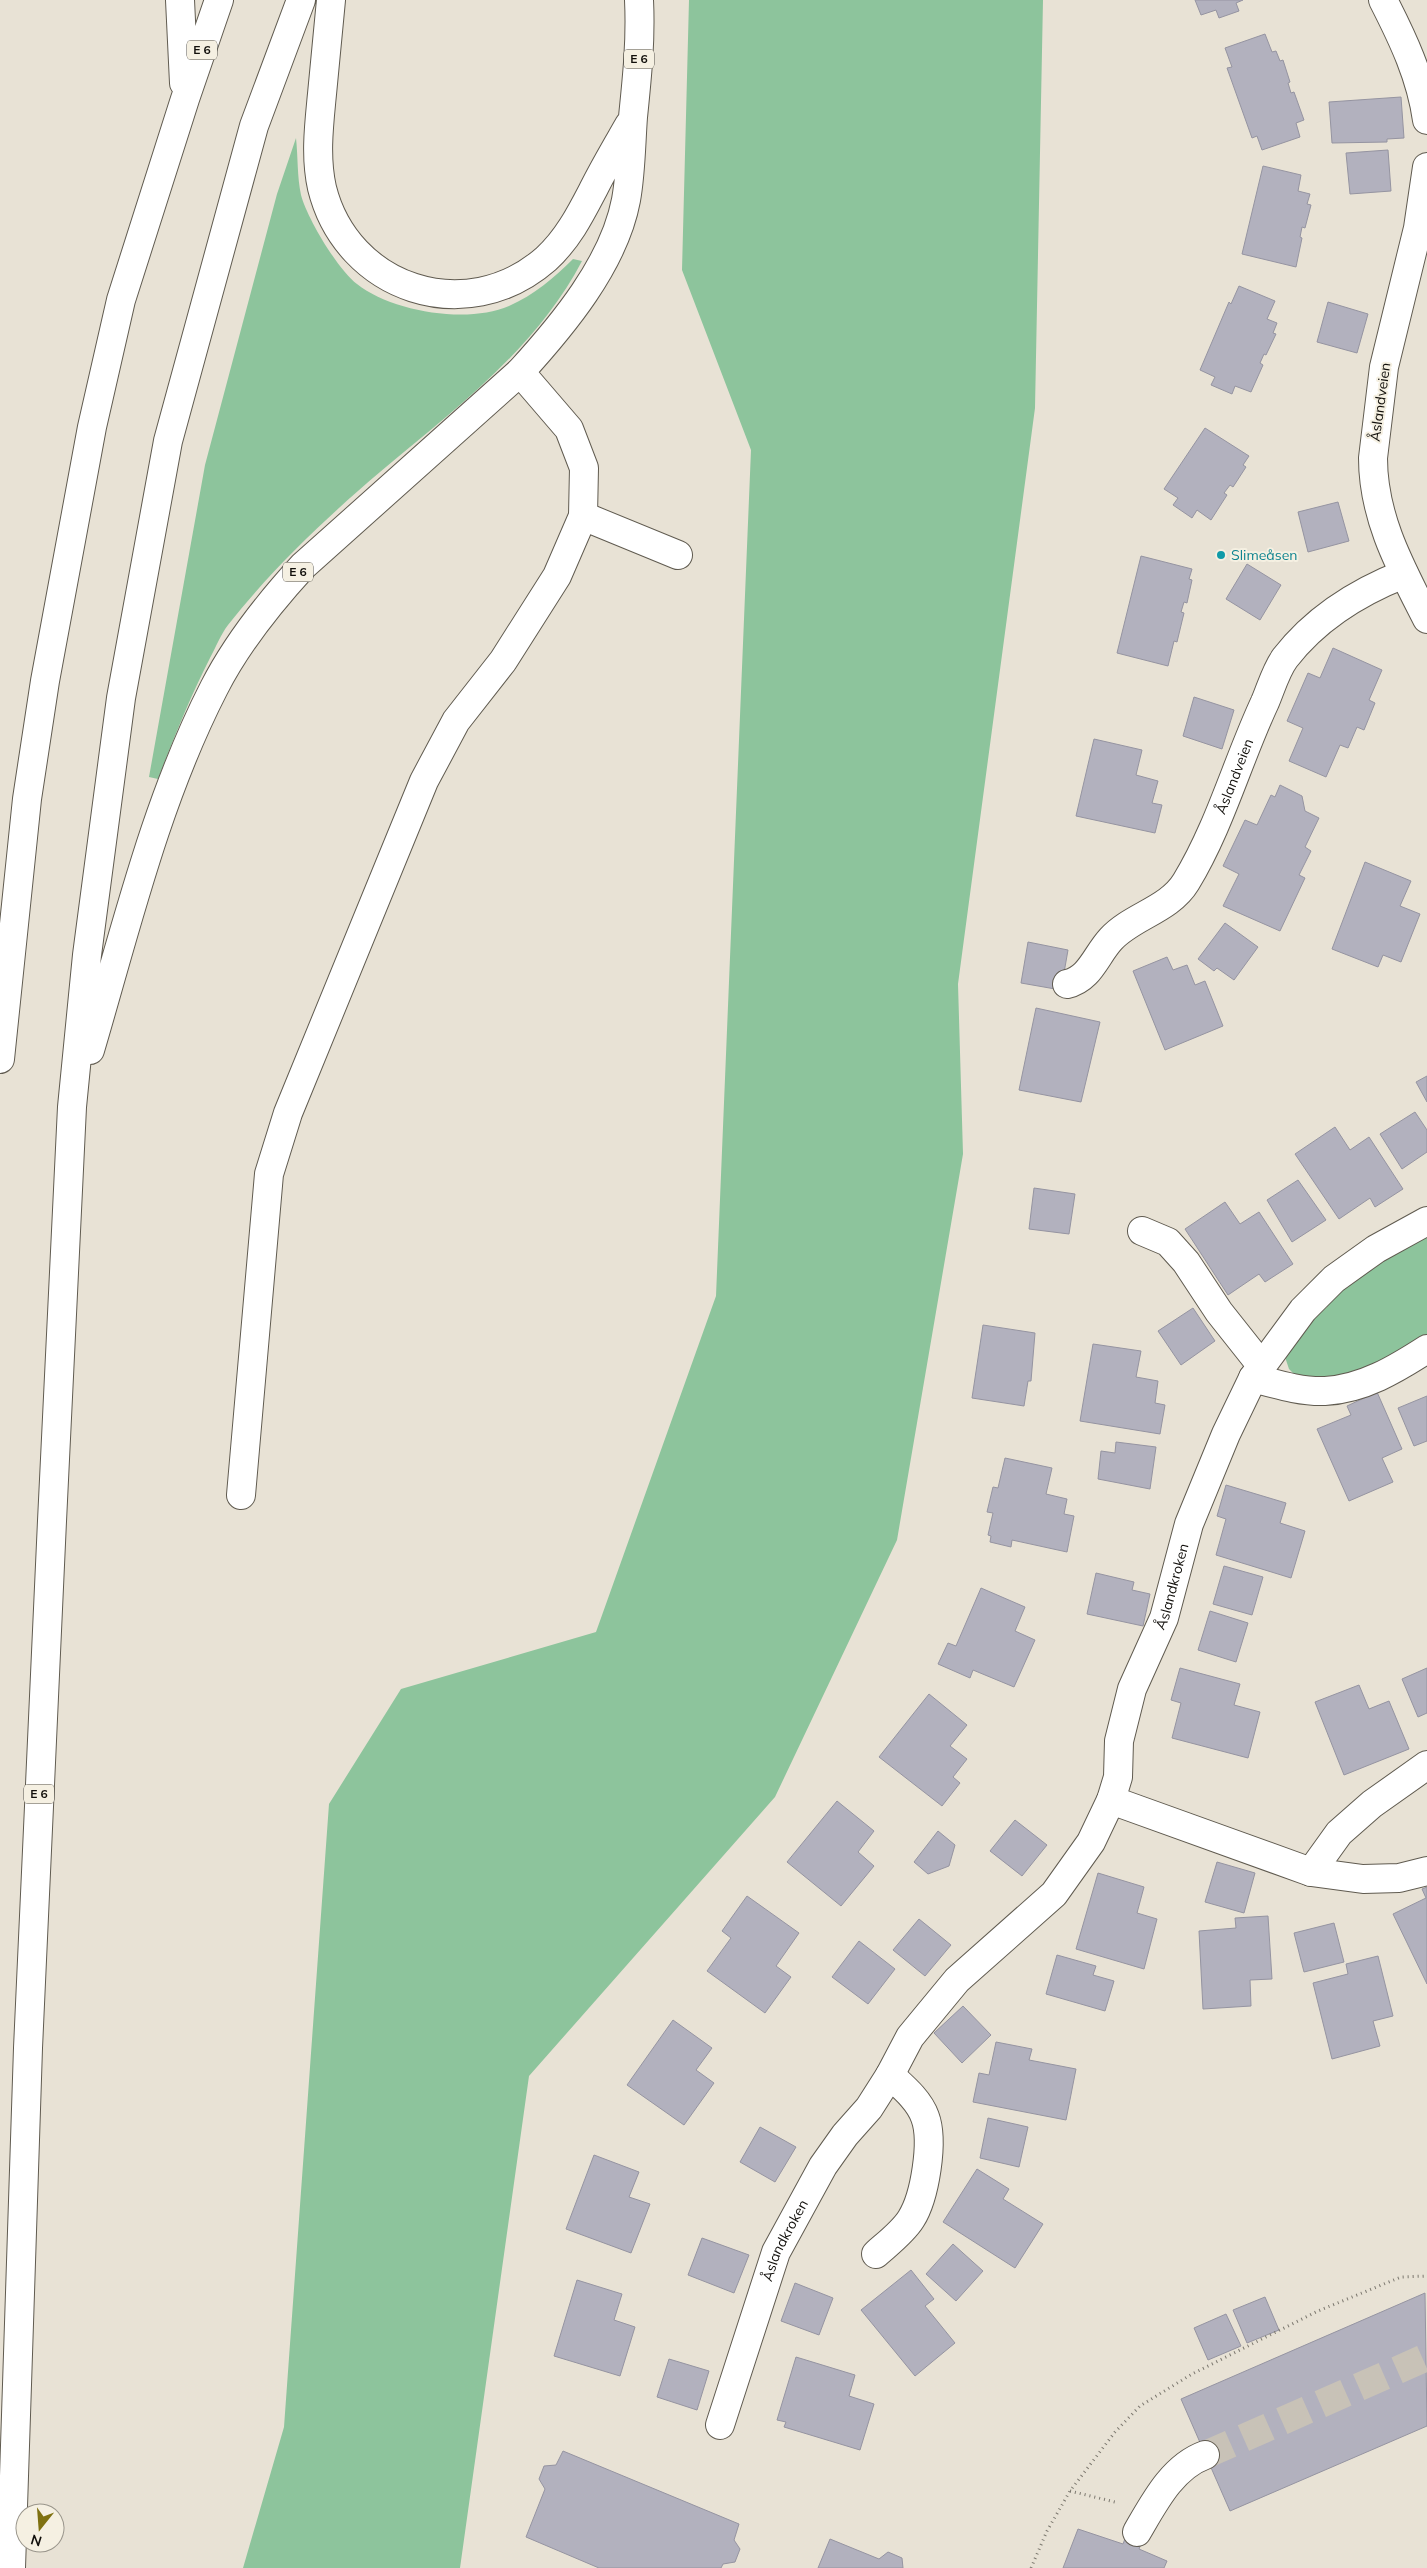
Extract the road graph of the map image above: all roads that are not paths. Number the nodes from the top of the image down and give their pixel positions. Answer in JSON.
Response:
{"nodes":[{"id":1,"x":180,"y":0,"type":"edge"},
{"id":2,"x":219,"y":0,"type":"edge"},
{"id":3,"x":301,"y":0,"type":"edge"},
{"id":4,"x":331,"y":0,"type":"edge"},
{"id":5,"x":639,"y":0,"type":"edge"},
{"id":6,"x":1383,"y":0,"type":"edge"},
{"id":7,"x":185,"y":99,"type":"junction"},
{"id":8,"x":633,"y":117,"type":"junction"},
{"id":9,"x":1427,"y":120,"type":"edge"},
{"id":10,"x":1427,"y":166,"type":"edge"},
{"id":11,"x":1422,"y":228,"type":"edge"},
{"id":12,"x":520,"y":372,"type":"junction"},
{"id":13,"x":583,"y":516,"type":"junction"},
{"id":14,"x":678,"y":555,"type":"dead end"},
{"id":15,"x":1404,"y":574,"type":"junction"},
{"id":16,"x":1427,"y":620,"type":"edge"},
{"id":17,"x":1067,"y":984,"type":"dead end"},
{"id":18,"x":0,"y":1058,"type":"edge"},
{"id":19,"x":72,"y":1107,"type":"junction"},
{"id":20,"x":1427,"y":1221,"type":"edge"},
{"id":21,"x":1142,"y":1231,"type":"dead end"},
{"id":22,"x":1427,"y":1349,"type":"edge"},
{"id":23,"x":1257,"y":1372,"type":"junction"},
{"id":24,"x":241,"y":1496,"type":"dead end"},
{"id":25,"x":1427,"y":1764,"type":"edge"},
{"id":26,"x":1111,"y":1800,"type":"junction"},
{"id":27,"x":1427,"y":1871,"type":"edge"},
{"id":28,"x":1310,"y":1872,"type":"junction"},
{"id":29,"x":890,"y":2075,"type":"junction"},
{"id":30,"x":876,"y":2254,"type":"dead end"},
{"id":31,"x":720,"y":2425,"type":"dead end"},
{"id":32,"x":1205,"y":2455,"type":"tunnel mouth"},
{"id":33,"x":1138,"y":2532,"type":"dead end"},
{"id":34,"x":11,"y":2568,"type":"edge"}],
"edges":[{"from":1,"to":7,"type":"main road","number":"E 6"},
{"from":2,"to":7,"type":"main road","number":"E 6"},
{"from":3,"to":19,"type":"main road","number":"E 6"},
{"from":4,"to":8,"type":"main road","number":"E 6"},
{"from":5,"to":8,"type":"main road","number":"E 6"},
{"from":6,"to":9,"type":"main road"},
{"from":7,"to":18,"type":"main road","number":"E 6"},
{"from":8,"to":12,"type":"main road","number":"E 6"},
{"from":10,"to":11,"type":"main road","name":"Åslandveien"},
{"from":11,"to":15,"type":"main road","name":"Åslandveien"},
{"from":12,"to":13,"type":"main road"},
{"from":12,"to":19,"type":"main road","number":"E 6"},
{"from":13,"to":14,"type":"main road"},
{"from":13,"to":24,"type":"main road"},
{"from":15,"to":16,"type":"main road","name":"Åslandveien"},
{"from":15,"to":17,"type":"main road","name":"Åslandveien"},
{"from":19,"to":34,"type":"main road","number":"E 6"},
{"from":20,"to":23,"type":"main road","name":"Åslandkroken"},
{"from":21,"to":23,"type":"main road"},
{"from":22,"to":23,"type":"main road"},
{"from":23,"to":26,"type":"main road","name":"Åslandkroken"},
{"from":25,"to":28,"type":"main road"},
{"from":26,"to":28,"type":"main road"},
{"from":26,"to":29,"type":"main road","name":"Åslandkroken"},
{"from":27,"to":28,"type":"main road"},
{"from":29,"to":30,"type":"main road"},
{"from":29,"to":31,"type":"main road","name":"Åslandkroken"},
{"from":32,"to":33,"type":"main road"}]}
